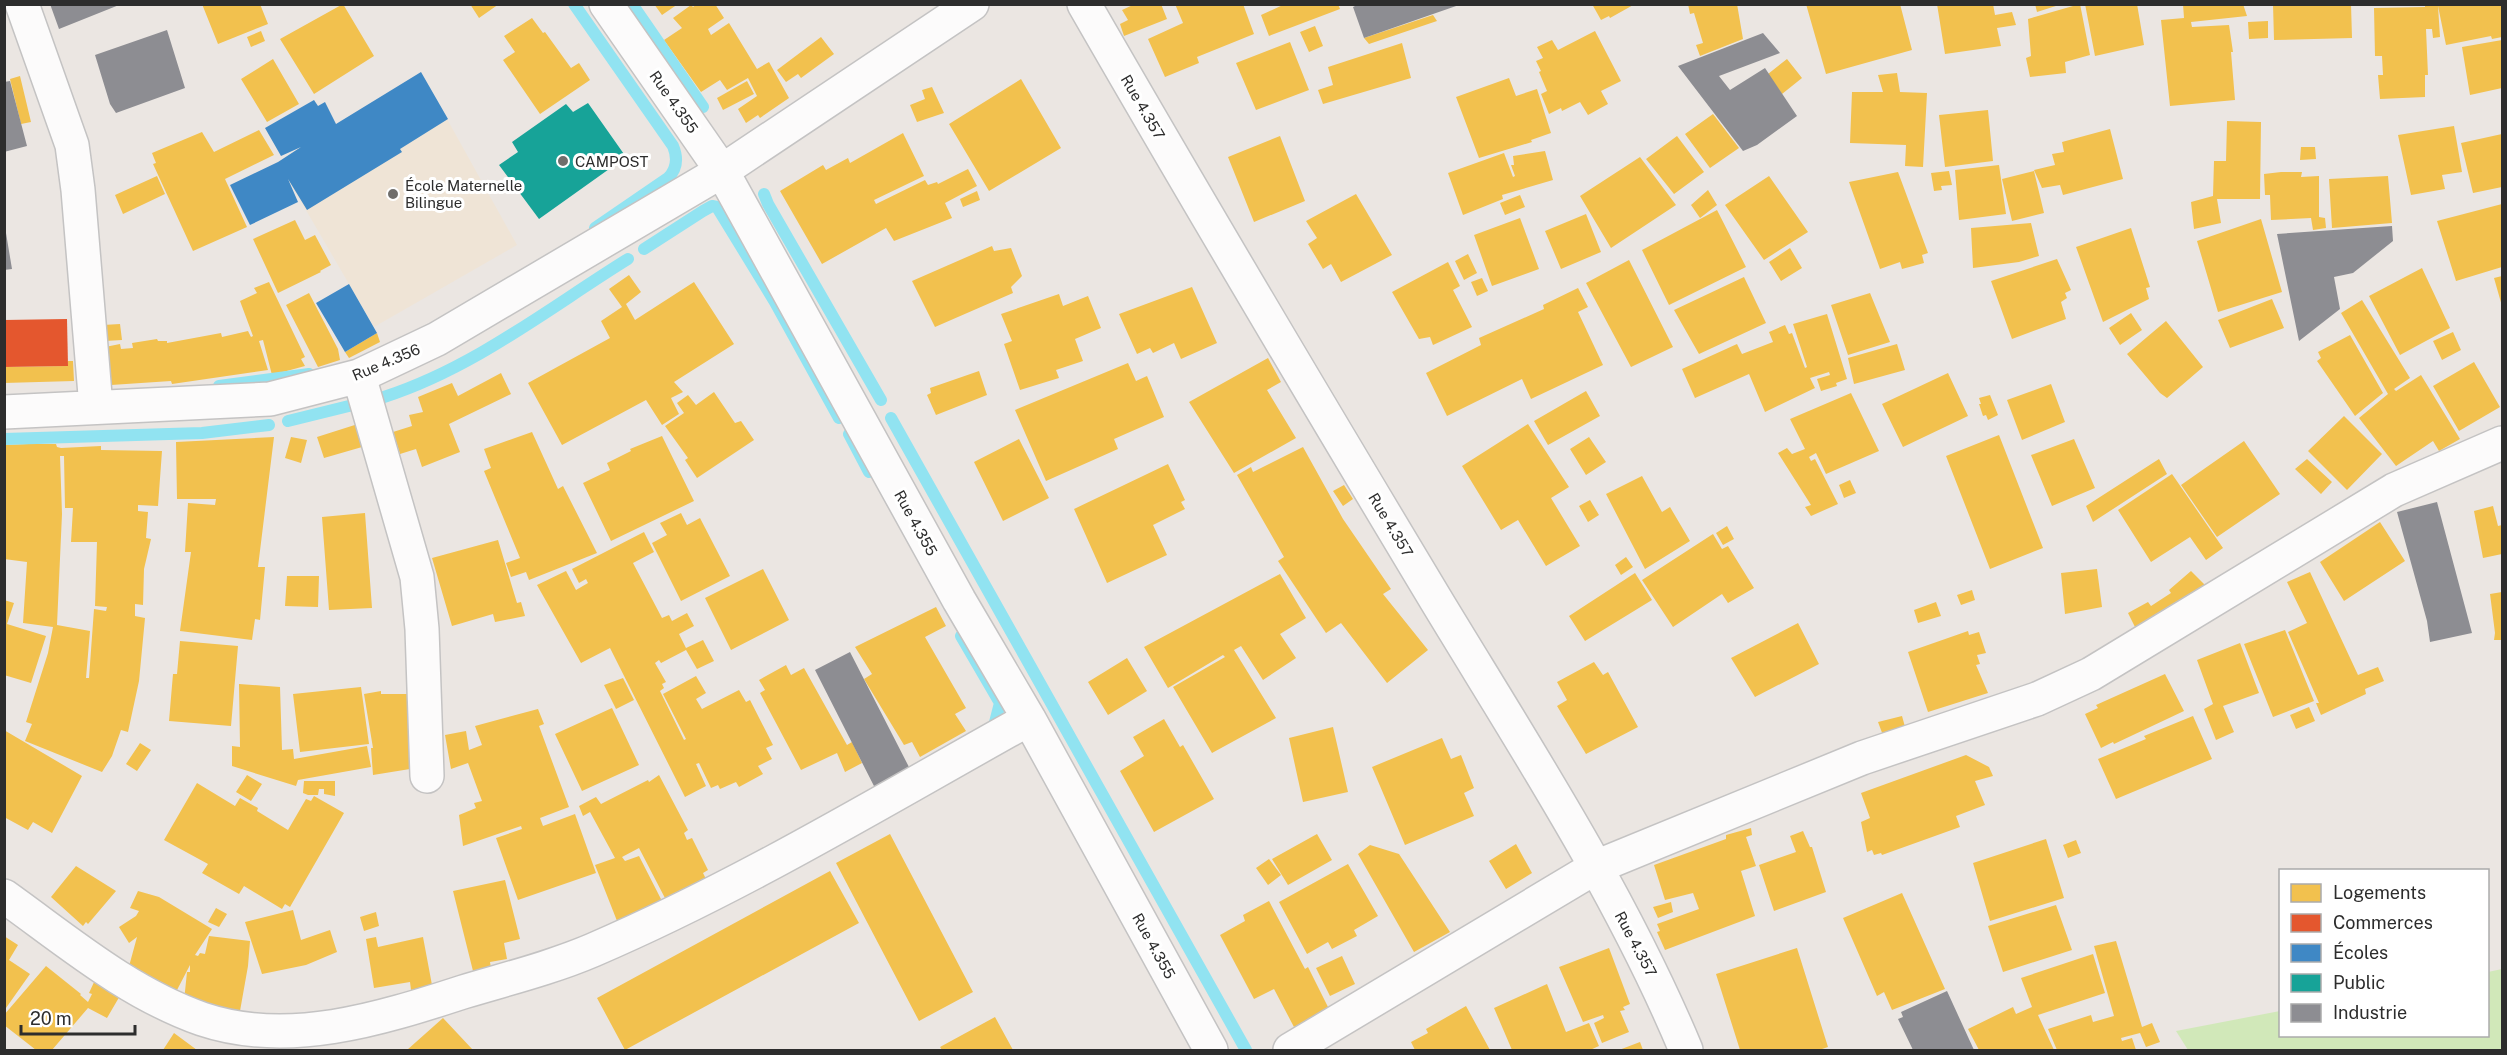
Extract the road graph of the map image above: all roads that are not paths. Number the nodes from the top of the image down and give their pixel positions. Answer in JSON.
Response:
{"nodes":[{"id":1,"x":22,"y":4,"type":"edge"},
{"id":2,"x":606,"y":4,"type":"edge"},
{"id":3,"x":972,"y":4,"type":"edge"},
{"id":4,"x":1084,"y":4,"type":"edge"},
{"id":5,"x":722,"y":171,"type":"junction"},
{"id":6,"x":359,"y":376,"type":"junction"},
{"id":7,"x":96,"y":407,"type":"junction"},
{"id":8,"x":4,"y":412,"type":"edge"},
{"id":9,"x":2502,"y":443,"type":"edge"},
{"id":10,"x":1029,"y":718,"type":"junction"},
{"id":11,"x":427,"y":776,"type":"dead end"},
{"id":12,"x":1596,"y":867,"type":"junction"},
{"id":13,"x":4,"y":896,"type":"edge"},
{"id":14,"x":1211,"y":1050,"type":"edge"},
{"id":15,"x":1290,"y":1050,"type":"edge"},
{"id":16,"x":1686,"y":1050,"type":"edge"}],
"edges":[{"from":1,"to":7,"type":"street"},
{"from":2,"to":5,"type":"street","name":"Rue 4.355"},
{"from":3,"to":5,"type":"street","name":"Rue 4.356"},
{"from":4,"to":12,"type":"street","name":"Rue 4.357"},
{"from":5,"to":6,"type":"street","name":"Rue 4.356"},
{"from":5,"to":10,"type":"street","name":"Rue 4.355"},
{"from":6,"to":7,"type":"street","name":"Rue 4.356"},
{"from":6,"to":11,"type":"street"},
{"from":7,"to":8,"type":"street","name":"Rue 4.356"},
{"from":9,"to":12,"type":"street"},
{"from":10,"to":13,"type":"street"},
{"from":10,"to":14,"type":"street","name":"Rue 4.355"},
{"from":12,"to":15,"type":"street"},
{"from":12,"to":16,"type":"street","name":"Rue 4.357"}]}
